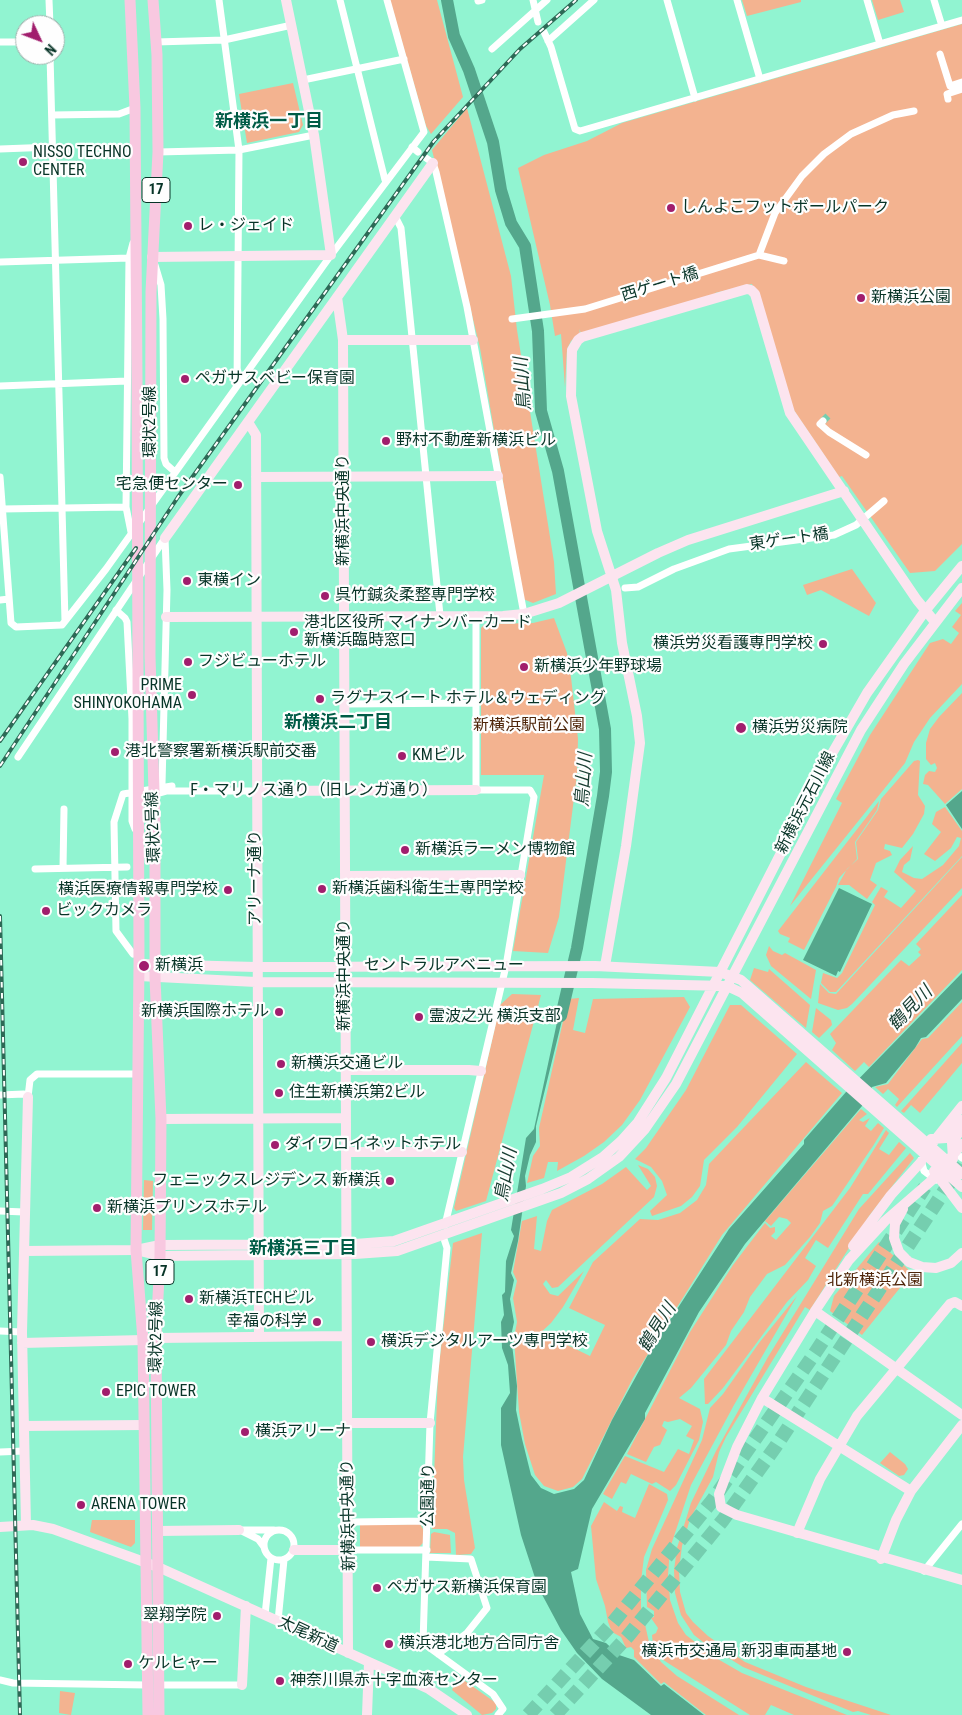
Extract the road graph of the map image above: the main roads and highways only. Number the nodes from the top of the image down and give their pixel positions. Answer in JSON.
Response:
{"nodes":[{"id":1,"x":130,"y":0,"type":"edge"},
{"id":2,"x":153,"y":0,"type":"edge"},
{"id":3,"x":153,"y":1685,"type":"junction"},
{"id":4,"x":148,"y":1715,"type":"edge"},
{"id":5,"x":160,"y":1715,"type":"edge"}],
"edges":[{"from":1,"to":3,"type":"main road","name":"環状2号線","number":"17"},
{"from":2,"to":3,"type":"main road","name":"環状2号線","number":"17"},
{"from":3,"to":4,"type":"main road","name":"環状2号線","number":"17"},
{"from":3,"to":5,"type":"main road","name":"環状2号線","number":"17"}]}
